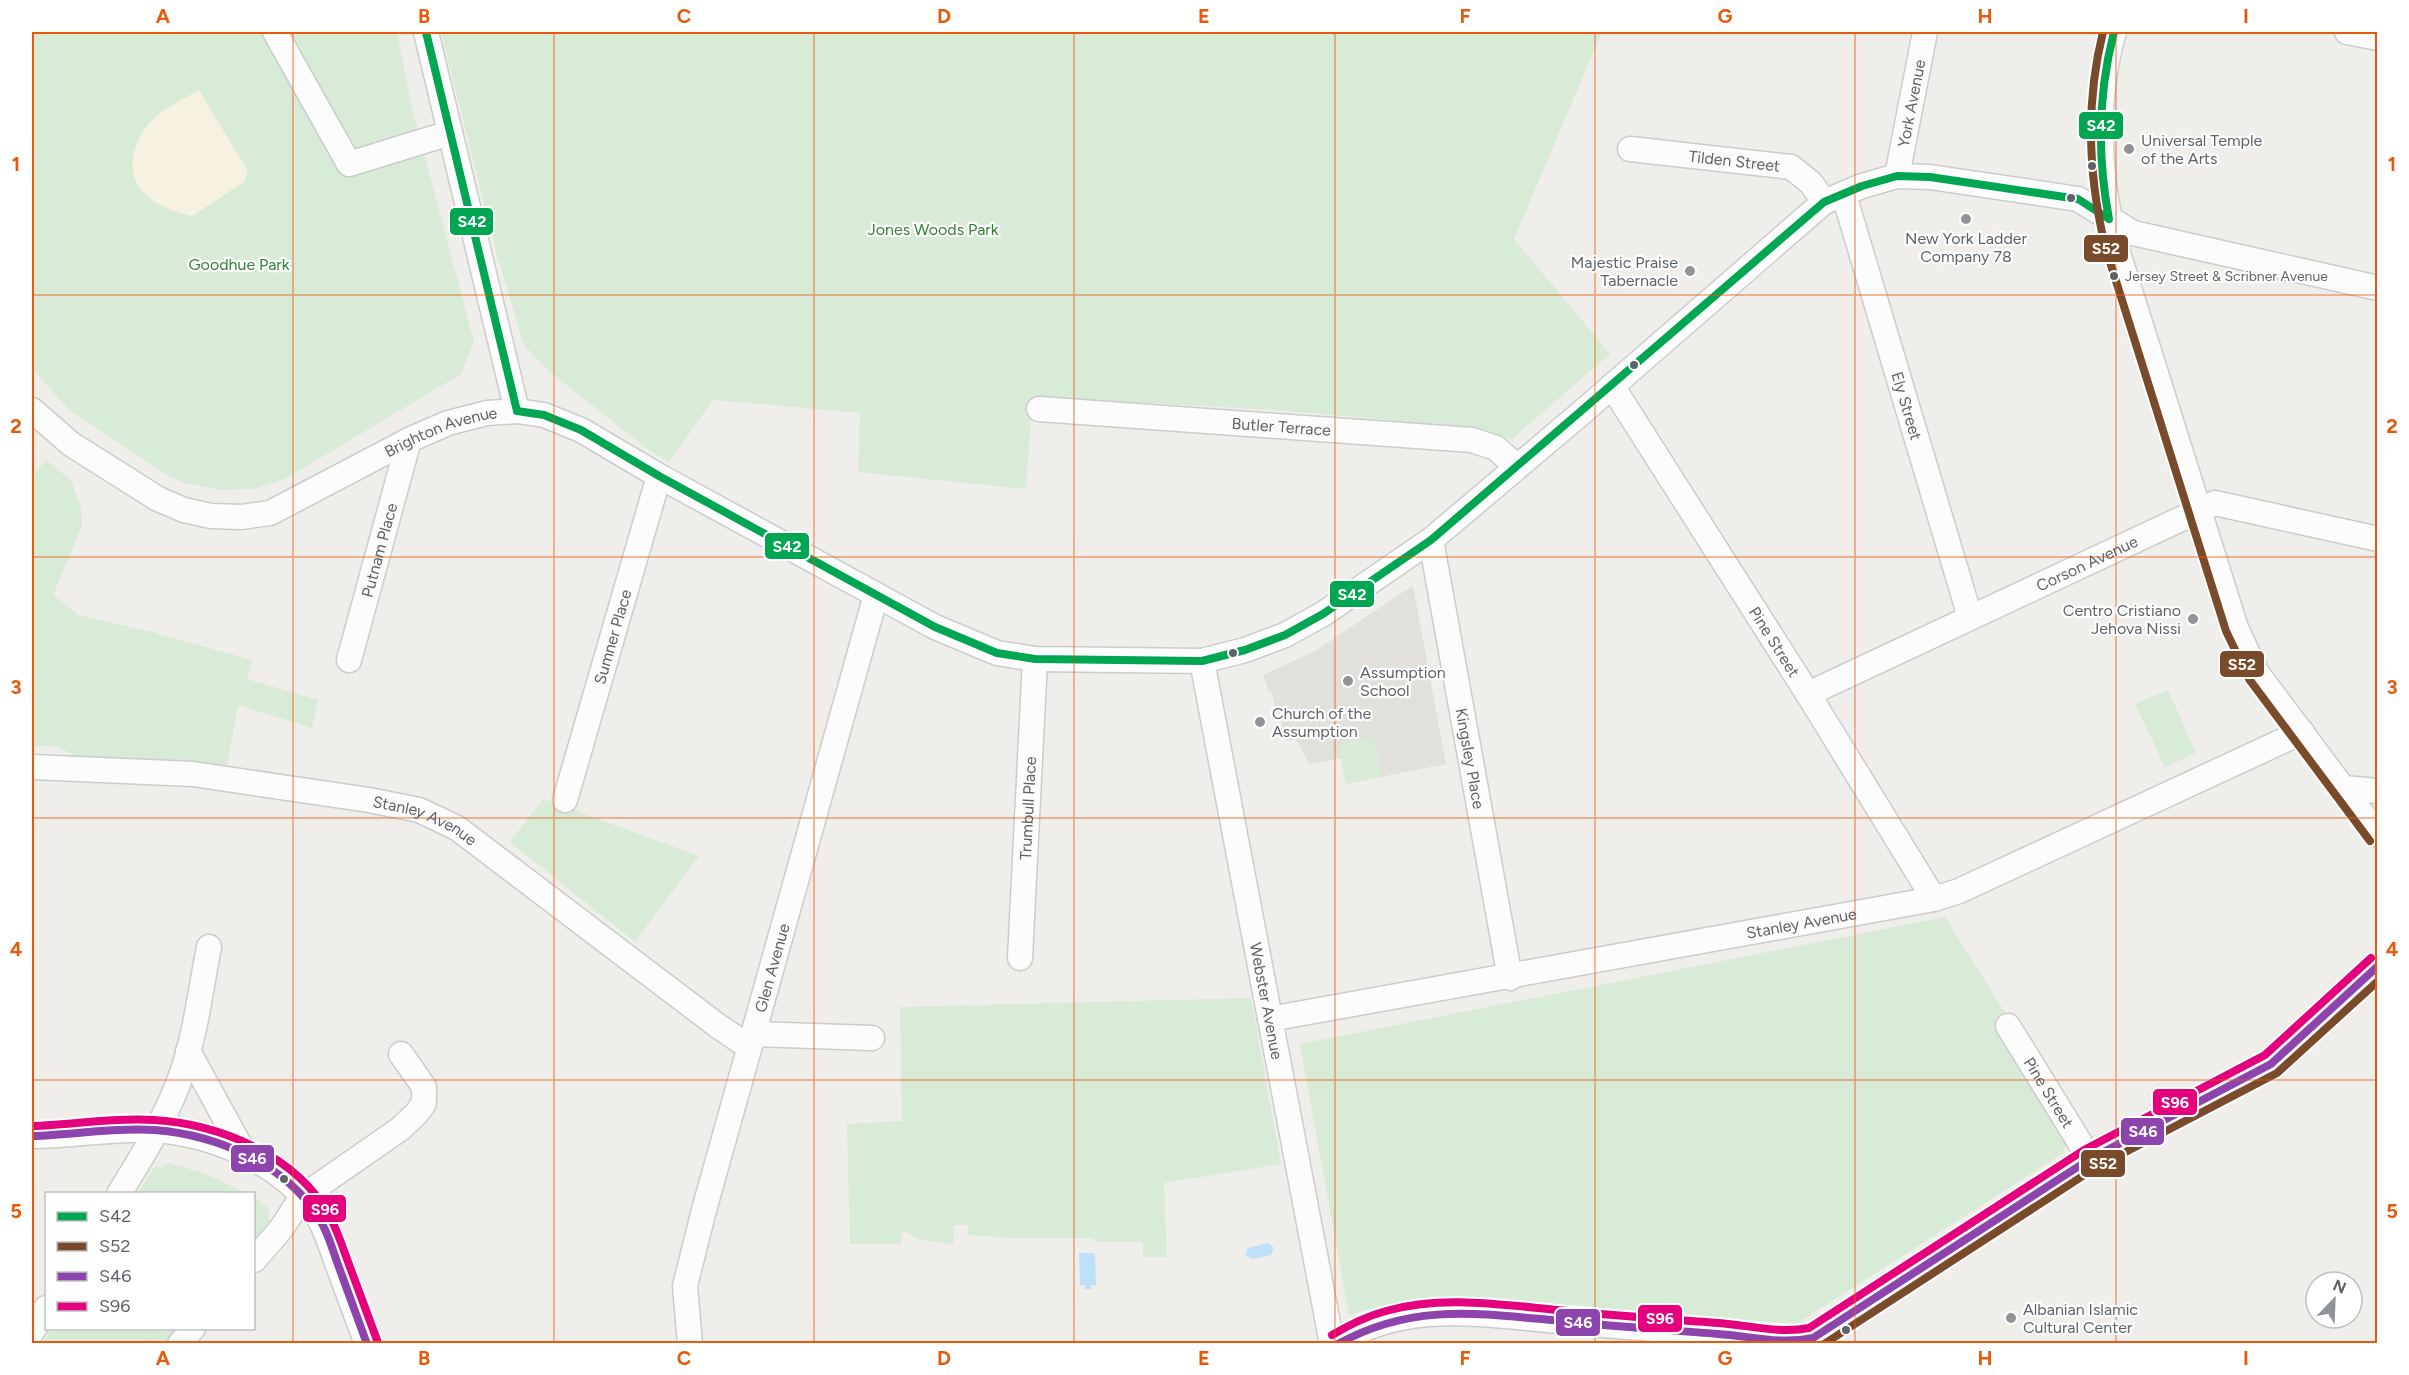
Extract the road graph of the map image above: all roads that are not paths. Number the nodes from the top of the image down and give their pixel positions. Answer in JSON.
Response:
{"nodes":[{"id":1,"x":275,"y":32,"type":"edge"},
{"id":2,"x":426,"y":32,"type":"edge"},
{"id":3,"x":1925,"y":32,"type":"edge"},
{"id":4,"x":2114,"y":32,"type":"edge"},
{"id":5,"x":2347,"y":32,"type":"edge"},
{"id":6,"x":2378,"y":38,"type":"edge"},
{"id":7,"x":450,"y":133,"type":"junction"},
{"id":8,"x":1630,"y":149,"type":"dead end"},
{"id":9,"x":1897,"y":176,"type":"junction"},
{"id":10,"x":1834,"y":198,"type":"junction"},
{"id":11,"x":2109,"y":219,"type":"junction"},
{"id":12,"x":2378,"y":288,"type":"edge"},
{"id":13,"x":1612,"y":386,"type":"junction"},
{"id":14,"x":1039,"y":409,"type":"dead end"},
{"id":15,"x":32,"y":410,"type":"edge"},
{"id":16,"x":517,"y":411,"type":"junction"},
{"id":17,"x":409,"y":441,"type":"junction"},
{"id":18,"x":1516,"y":466,"type":"junction"},
{"id":19,"x":659,"y":476,"type":"junction"},
{"id":20,"x":2198,"y":510,"type":"junction"},
{"id":21,"x":2378,"y":539,"type":"edge"},
{"id":22,"x":1431,"y":540,"type":"junction"},
{"id":23,"x":876,"y":595,"type":"junction"},
{"id":24,"x":1970,"y":618,"type":"junction"},
{"id":25,"x":1035,"y":658,"type":"junction"},
{"id":26,"x":349,"y":660,"type":"dead end"},
{"id":27,"x":1203,"y":661,"type":"junction"},
{"id":28,"x":1808,"y":694,"type":"junction"},
{"id":29,"x":2302,"y":732,"type":"junction"},
{"id":30,"x":32,"y":767,"type":"edge"},
{"id":31,"x":2344,"y":788,"type":"junction"},
{"id":32,"x":2378,"y":791,"type":"edge"},
{"id":33,"x":565,"y":800,"type":"dead end"},
{"id":34,"x":2378,"y":835,"type":"edge"},
{"id":35,"x":1934,"y":899,"type":"junction"},
{"id":36,"x":209,"y":947,"type":"dead end"},
{"id":37,"x":1020,"y":958,"type":"dead end"},
{"id":38,"x":2378,"y":966,"type":"edge"},
{"id":39,"x":1510,"y":978,"type":"junction"},
{"id":40,"x":1270,"y":1019,"type":"junction"},
{"id":41,"x":2008,"y":1026,"type":"dead end"},
{"id":42,"x":872,"y":1038,"type":"dead end"},
{"id":43,"x":751,"y":1041,"type":"junction"},
{"id":44,"x":188,"y":1051,"type":"junction"},
{"id":45,"x":402,"y":1054,"type":"dead end"},
{"id":46,"x":155,"y":1130,"type":"junction"},
{"id":47,"x":32,"y":1136,"type":"edge"},
{"id":48,"x":245,"y":1155,"type":"junction"},
{"id":49,"x":2090,"y":1159,"type":"junction"},
{"id":50,"x":119,"y":1192,"type":"edge"},
{"id":51,"x":302,"y":1197,"type":"junction"},
{"id":52,"x":255,"y":1259,"type":"edge"},
{"id":53,"x":45,"y":1310,"type":"edge"},
{"id":54,"x":192,"y":1330,"type":"edge"},
{"id":55,"x":32,"y":1332,"type":"edge"},
{"id":56,"x":1786,"y":1343,"type":"edge"},
{"id":57,"x":180,"y":1344,"type":"edge"},
{"id":58,"x":367,"y":1344,"type":"edge"},
{"id":59,"x":690,"y":1344,"type":"edge"},
{"id":60,"x":1332,"y":1344,"type":"edge"},
{"id":61,"x":1337,"y":1344,"type":"edge"}],
"edges":[{"from":1,"to":7,"type":"street"},
{"from":2,"to":7,"type":"street"},
{"from":3,"to":9,"type":"street","name":"York Avenue"},
{"from":4,"to":11,"type":"street"},
{"from":5,"to":6,"type":"street"},
{"from":7,"to":16,"type":"street"},
{"from":8,"to":10,"type":"street","name":"Tilden Street"},
{"from":9,"to":10,"type":"street","name":"Brighton Avenue"},
{"from":9,"to":11,"type":"street","name":"Brighton Avenue"},
{"from":10,"to":13,"type":"street","name":"Brighton Avenue"},
{"from":10,"to":24,"type":"street","name":"Ely Street"},
{"from":11,"to":12,"type":"street","name":"Brighton Avenue"},
{"from":11,"to":20,"type":"street"},
{"from":13,"to":18,"type":"street","name":"Brighton Avenue"},
{"from":13,"to":28,"type":"street","name":"Pine Street"},
{"from":14,"to":18,"type":"street","name":"Butler Terrace"},
{"from":15,"to":17,"type":"street","name":"Brighton Avenue"},
{"from":16,"to":17,"type":"street","name":"Brighton Avenue"},
{"from":16,"to":19,"type":"street","name":"Brighton Avenue"},
{"from":17,"to":26,"type":"street","name":"Putnam Place"},
{"from":18,"to":22,"type":"street","name":"Brighton Avenue"},
{"from":19,"to":23,"type":"street","name":"Brighton Avenue"},
{"from":19,"to":33,"type":"street","name":"Sumner Place"},
{"from":20,"to":21,"type":"street","name":"Corson Avenue"},
{"from":20,"to":24,"type":"street","name":"Corson Avenue"},
{"from":20,"to":29,"type":"street"},
{"from":22,"to":27,"type":"street","name":"Brighton Avenue"},
{"from":22,"to":39,"type":"street","name":"Kingsley Place"},
{"from":23,"to":25,"type":"street","name":"Brighton Avenue"},
{"from":23,"to":43,"type":"street","name":"Glen Avenue"},
{"from":24,"to":28,"type":"street","name":"Corson Avenue"},
{"from":25,"to":27,"type":"street","name":"Brighton Avenue"},
{"from":25,"to":37,"type":"street","name":"Trumbull Place"},
{"from":27,"to":40,"type":"street","name":"Webster Avenue"},
{"from":28,"to":35,"type":"street","name":"Pine Street"},
{"from":29,"to":31,"type":"street"},
{"from":29,"to":35,"type":"street","name":"Stanley Avenue"},
{"from":30,"to":43,"type":"street","name":"Stanley Avenue"},
{"from":31,"to":32,"type":"street"},
{"from":31,"to":34,"type":"street"},
{"from":35,"to":39,"type":"street","name":"Stanley Avenue"},
{"from":36,"to":44,"type":"street"},
{"from":38,"to":49,"type":"street"},
{"from":39,"to":40,"type":"street","name":"Stanley Avenue"},
{"from":40,"to":60,"type":"street","name":"Webster Avenue"},
{"from":41,"to":49,"type":"street","name":"Pine Street"},
{"from":42,"to":43,"type":"street"},
{"from":43,"to":59,"type":"street","name":"Glen Avenue"},
{"from":44,"to":46,"type":"street"},
{"from":44,"to":48,"type":"street"},
{"from":45,"to":51,"type":"street"},
{"from":46,"to":47,"type":"street"},
{"from":46,"to":48,"type":"street"},
{"from":46,"to":50,"type":"street"},
{"from":48,"to":51,"type":"street"},
{"from":49,"to":56,"type":"street"},
{"from":51,"to":52,"type":"street"},
{"from":51,"to":58,"type":"street"},
{"from":53,"to":55,"type":"street"},
{"from":54,"to":57,"type":"street"},
{"from":56,"to":61,"type":"street"}]}
